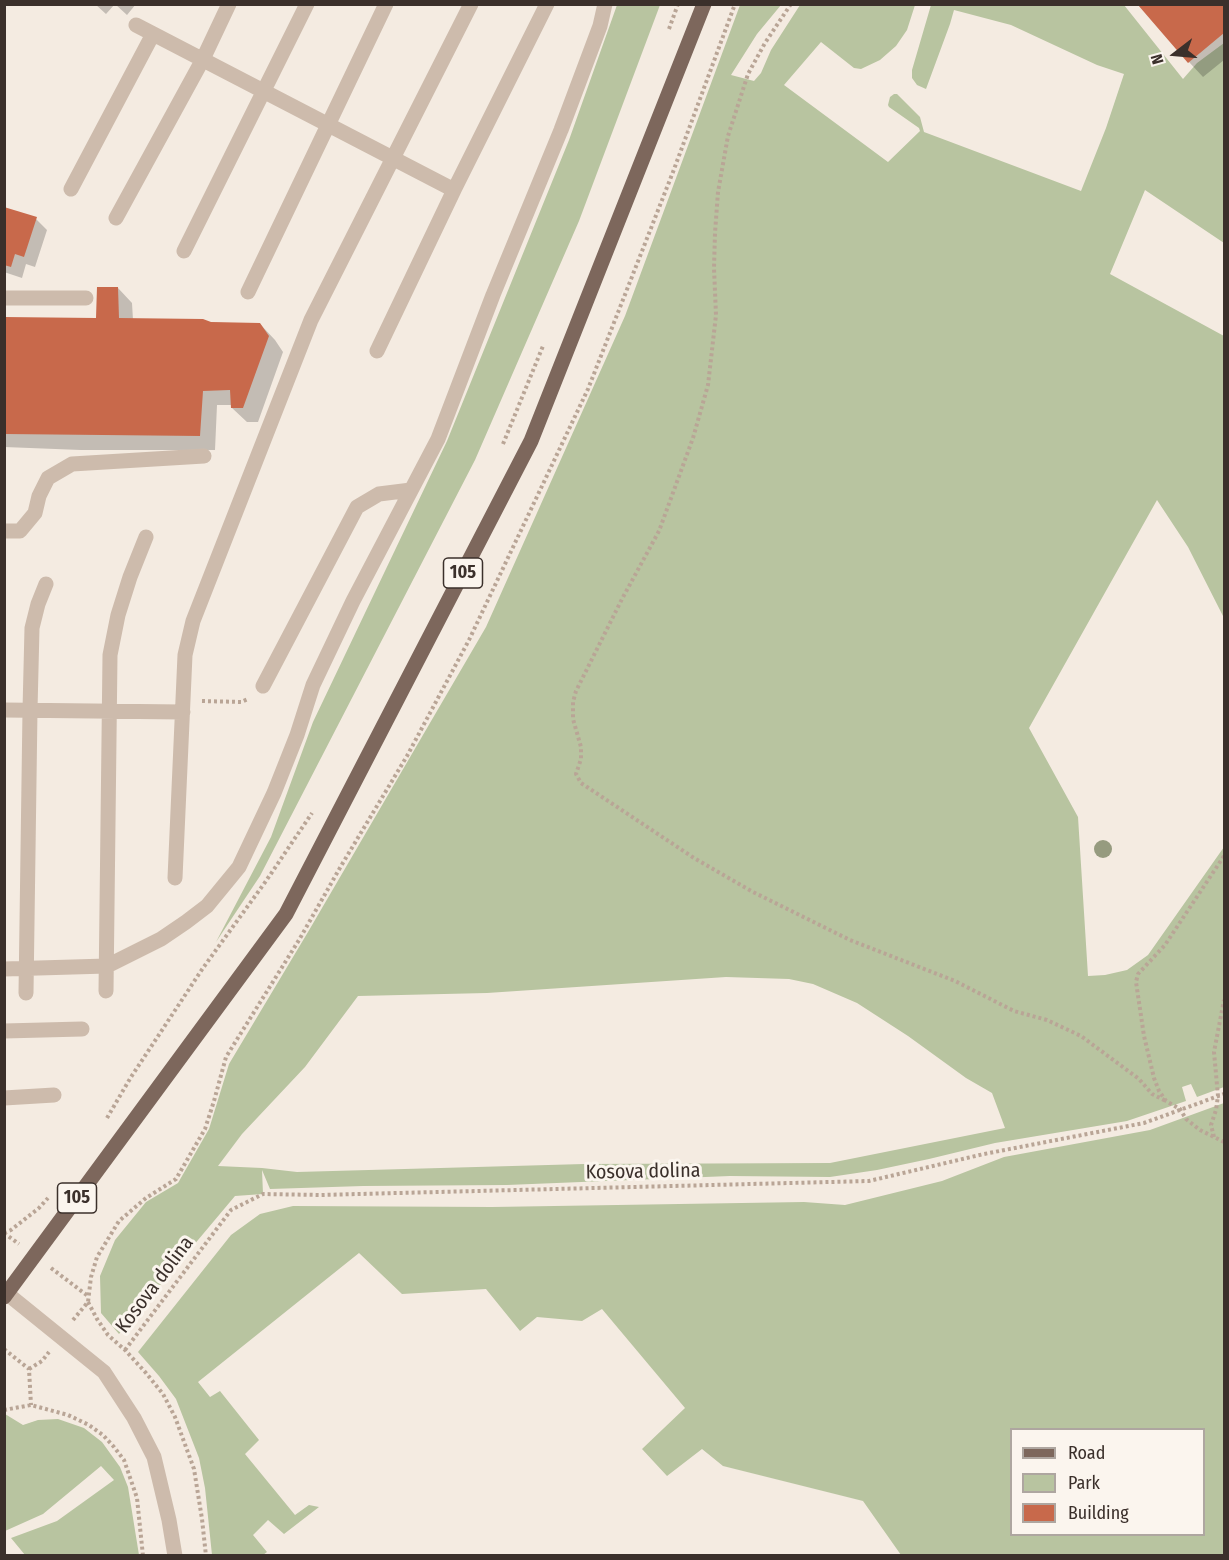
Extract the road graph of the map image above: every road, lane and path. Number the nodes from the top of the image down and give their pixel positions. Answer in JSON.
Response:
{"nodes":[{"id":1,"x":229,"y":4,"type":"edge"},
{"id":2,"x":307,"y":4,"type":"edge"},
{"id":3,"x":386,"y":4,"type":"edge"},
{"id":4,"x":471,"y":4,"type":"edge"},
{"id":5,"x":547,"y":4,"type":"edge"},
{"id":6,"x":605,"y":4,"type":"edge"},
{"id":7,"x":704,"y":4,"type":"edge"},
{"id":8,"x":791,"y":4,"type":"edge"},
{"id":9,"x":136,"y":25,"type":"dead end"},
{"id":10,"x":153,"y":34,"type":"junction"},
{"id":11,"x":203,"y":59,"type":"junction"},
{"id":12,"x":264,"y":91,"type":"junction"},
{"id":13,"x":329,"y":124,"type":"junction"},
{"id":14,"x":394,"y":158,"type":"junction"},
{"id":15,"x":71,"y":189,"type":"dead end"},
{"id":16,"x":454,"y":189,"type":"junction"},
{"id":17,"x":116,"y":218,"type":"dead end"},
{"id":18,"x":184,"y":251,"type":"dead end"},
{"id":19,"x":248,"y":292,"type":"dead end"},
{"id":20,"x":4,"y":298,"type":"edge"},
{"id":21,"x":86,"y":298,"type":"dead end"},
{"id":22,"x":377,"y":351,"type":"dead end"},
{"id":23,"x":204,"y":456,"type":"dead end"},
{"id":24,"x":411,"y":490,"type":"junction"},
{"id":25,"x":4,"y":531,"type":"edge"},
{"id":26,"x":146,"y":537,"type":"dead end"},
{"id":27,"x":46,"y":584,"type":"dead end"},
{"id":28,"x":263,"y":686,"type":"joint"},
{"id":29,"x":183,"y":706,"type":"junction"},
{"id":30,"x":4,"y":710,"type":"edge"},
{"id":31,"x":30,"y":710,"type":"junction"},
{"id":32,"x":109,"y":711,"type":"junction"},
{"id":33,"x":317,"y":806,"type":"dead end"},
{"id":34,"x":1224,"y":856,"type":"edge"},
{"id":35,"x":175,"y":878,"type":"dead end"},
{"id":36,"x":107,"y":966,"type":"junction"},
{"id":37,"x":4,"y":969,"type":"edge"},
{"id":38,"x":26,"y":969,"type":"junction"},
{"id":39,"x":106,"y":991,"type":"dead end"},
{"id":40,"x":26,"y":993,"type":"dead end"},
{"id":41,"x":1224,"y":1000,"type":"edge"},
{"id":42,"x":82,"y":1029,"type":"dead end"},
{"id":43,"x":4,"y":1031,"type":"edge"},
{"id":44,"x":1224,"y":1094,"type":"edge"},
{"id":45,"x":54,"y":1095,"type":"dead end"},
{"id":46,"x":1218,"y":1096,"type":"junction"},
{"id":47,"x":4,"y":1098,"type":"edge"},
{"id":48,"x":1166,"y":1101,"type":"junction"},
{"id":49,"x":1180,"y":1109,"type":"junction"},
{"id":50,"x":102,"y":1127,"type":"dead end"},
{"id":51,"x":1214,"y":1137,"type":"junction"},
{"id":52,"x":1224,"y":1142,"type":"edge"},
{"id":53,"x":54,"y":1191,"type":"dead end"},
{"id":54,"x":4,"y":1233,"type":"edge"},
{"id":55,"x":5,"y":1294,"type":"edge"},
{"id":56,"x":88,"y":1302,"type":"dead end"},
{"id":57,"x":4,"y":1349,"type":"edge"},
{"id":58,"x":125,"y":1350,"type":"junction"},
{"id":59,"x":42,"y":1361,"type":"dead end"},
{"id":60,"x":29,"y":1369,"type":"junction"},
{"id":61,"x":31,"y":1405,"type":"junction"},
{"id":62,"x":4,"y":1410,"type":"edge"},
{"id":63,"x":143,"y":1556,"type":"edge"},
{"id":64,"x":175,"y":1556,"type":"edge"},
{"id":65,"x":206,"y":1556,"type":"edge"}],
"edges":[{"from":1,"to":11,"type":"street"},
{"from":2,"to":12,"type":"street"},
{"from":3,"to":13,"type":"street"},
{"from":4,"to":14,"type":"street"},
{"from":5,"to":16,"type":"street"},
{"from":6,"to":24,"type":"street"},
{"from":7,"to":55,"type":"main road","number":"105"},
{"from":8,"to":48,"type":"path"},
{"from":9,"to":10,"type":"street"},
{"from":10,"to":11,"type":"street"},
{"from":10,"to":15,"type":"street"},
{"from":11,"to":12,"type":"street"},
{"from":11,"to":17,"type":"street"},
{"from":12,"to":13,"type":"street"},
{"from":12,"to":18,"type":"street"},
{"from":13,"to":14,"type":"street"},
{"from":13,"to":19,"type":"street"},
{"from":14,"to":16,"type":"street"},
{"from":14,"to":29,"type":"street"},
{"from":16,"to":22,"type":"street"},
{"from":20,"to":21,"type":"street"},
{"from":23,"to":25,"type":"street"},
{"from":24,"to":28,"type":"street"},
{"from":24,"to":36,"type":"street"},
{"from":26,"to":32,"type":"street"},
{"from":27,"to":31,"type":"street"},
{"from":28,"to":29,"type":"path"},
{"from":29,"to":32,"type":"street"},
{"from":29,"to":35,"type":"street"},
{"from":30,"to":31,"type":"street"},
{"from":31,"to":32,"type":"street"},
{"from":31,"to":38,"type":"street"},
{"from":32,"to":36,"type":"street"},
{"from":33,"to":50,"type":"path"},
{"from":34,"to":48,"type":"path"},
{"from":36,"to":38,"type":"street"},
{"from":36,"to":39,"type":"street"},
{"from":37,"to":38,"type":"street"},
{"from":38,"to":40,"type":"street"},
{"from":41,"to":46,"type":"path"},
{"from":42,"to":43,"type":"street"},
{"from":44,"to":46,"type":"path","name":"Kosova dolina"},
{"from":45,"to":47,"type":"street"},
{"from":46,"to":49,"type":"path","name":"Kosova dolina"},
{"from":46,"to":51,"type":"path"},
{"from":48,"to":49,"type":"path"},
{"from":49,"to":51,"type":"path"},
{"from":49,"to":58,"type":"path","name":"Kosova dolina"},
{"from":51,"to":52,"type":"path"},
{"from":53,"to":54,"type":"path"},
{"from":55,"to":64,"type":"street"},
{"from":56,"to":58,"type":"path"},
{"from":57,"to":60,"type":"path"},
{"from":58,"to":65,"type":"path"},
{"from":59,"to":60,"type":"path"},
{"from":60,"to":61,"type":"path"},
{"from":61,"to":62,"type":"path"},
{"from":61,"to":63,"type":"path"}]}
